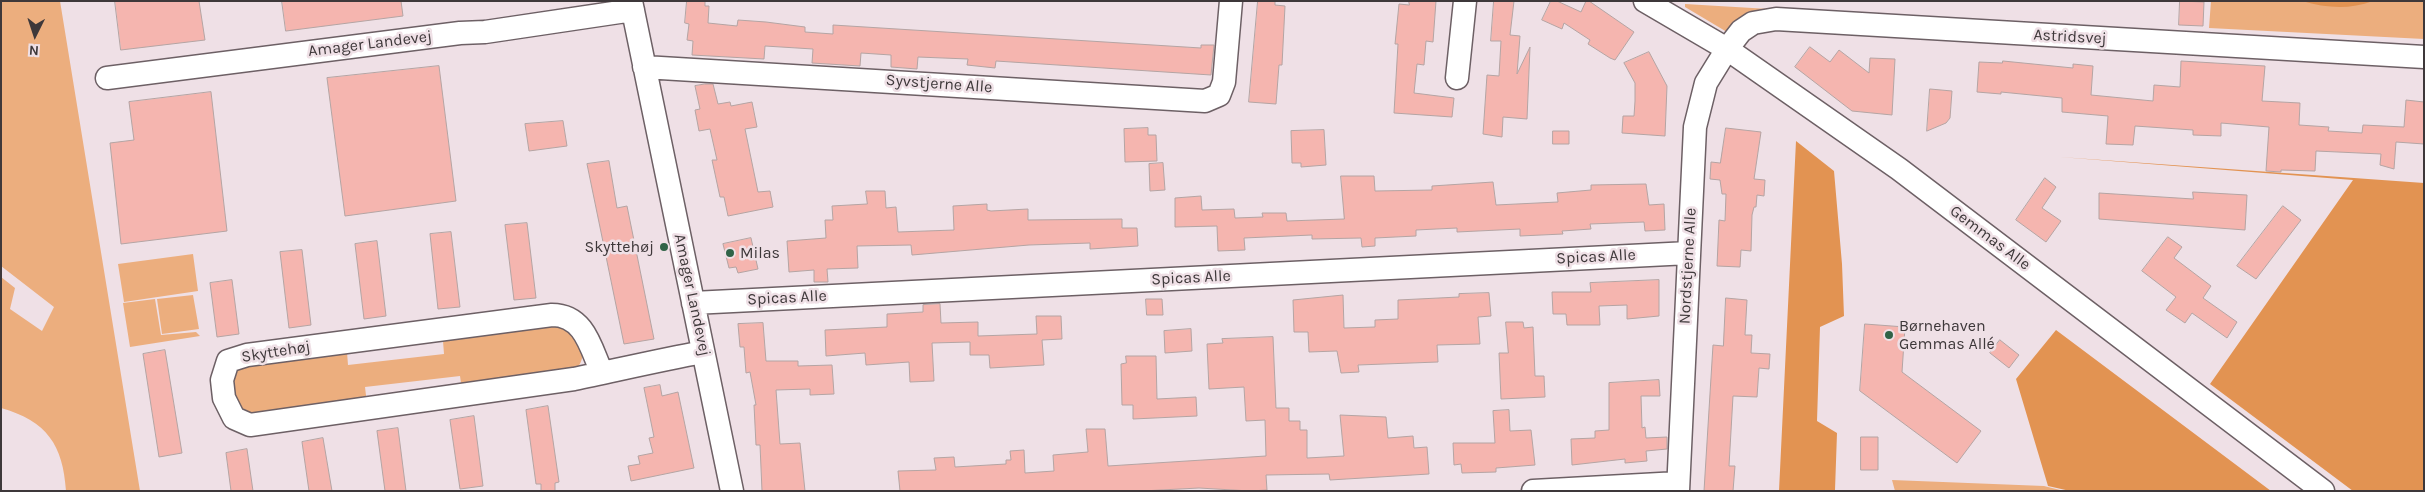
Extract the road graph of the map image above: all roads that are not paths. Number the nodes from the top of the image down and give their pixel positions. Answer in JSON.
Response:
{"nodes":[{"id":1,"x":1231,"y":1,"type":"edge"},
{"id":2,"x":1465,"y":1,"type":"edge"},
{"id":3,"x":1645,"y":1,"type":"edge"},
{"id":4,"x":632,"y":6,"type":"edge"},
{"id":5,"x":1727,"y":49,"type":"junction"},
{"id":6,"x":2424,"y":57,"type":"edge"},
{"id":7,"x":644,"y":66,"type":"junction"},
{"id":8,"x":107,"y":78,"type":"dead end"},
{"id":9,"x":1456,"y":78,"type":"dead end"},
{"id":10,"x":1689,"y":253,"type":"junction"},
{"id":11,"x":693,"y":303,"type":"junction"},
{"id":12,"x":703,"y":352,"type":"junction"},
{"id":13,"x":602,"y":374,"type":"junction"},
{"id":14,"x":1678,"y":487,"type":"edge"},
{"id":15,"x":1558,"y":490,"type":"edge"},
{"id":16,"x":732,"y":491,"type":"edge"},
{"id":17,"x":1533,"y":491,"type":"edge"},
{"id":18,"x":2323,"y":491,"type":"edge"}],
"edges":[{"from":1,"to":7,"type":"street","name":"Syvstjerne Alle"},
{"from":2,"to":9,"type":"street"},
{"from":3,"to":5,"type":"street","name":"Gemmas Alle"},
{"from":4,"to":7,"type":"street","name":"Amager Landevej"},
{"from":4,"to":8,"type":"street","name":"Amager Landevej"},
{"from":5,"to":6,"type":"street","name":"Astridsvej"},
{"from":5,"to":10,"type":"street","name":"Nordstjerne Alle"},
{"from":5,"to":18,"type":"street","name":"Gemmas Alle"},
{"from":7,"to":11,"type":"street","name":"Amager Landevej"},
{"from":10,"to":11,"type":"street","name":"Spicas Alle"},
{"from":10,"to":14,"type":"street","name":"Nordstjerne Alle"},
{"from":11,"to":12,"type":"street","name":"Amager Landevej"},
{"from":12,"to":13,"type":"street","name":"Skyttehøj"},
{"from":12,"to":16,"type":"street","name":"Amager Landevej"},
{"from":13,"to":13,"type":"street","name":"Skyttehøj"},
{"from":14,"to":15,"type":"street"},
{"from":15,"to":17,"type":"street"}]}
